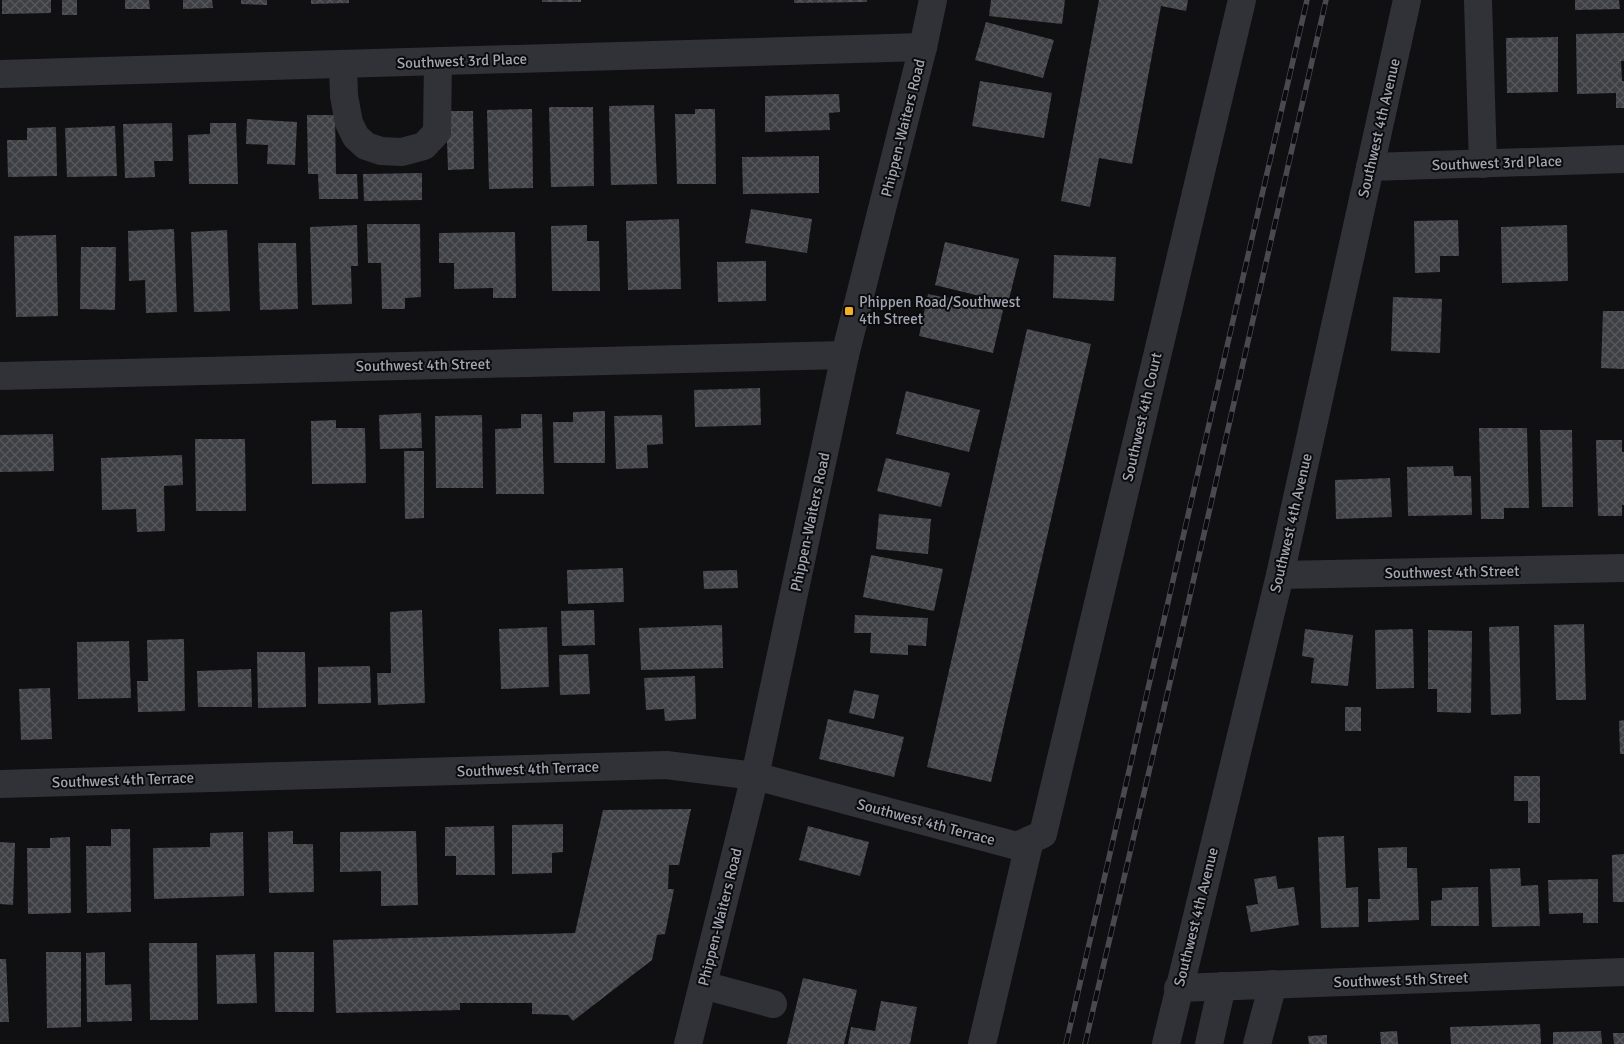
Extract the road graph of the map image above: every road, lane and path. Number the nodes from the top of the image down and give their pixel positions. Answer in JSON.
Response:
{"nodes":[{"id":1,"x":933,"y":0,"type":"edge"},
{"id":2,"x":1242,"y":0,"type":"edge"},
{"id":3,"x":1407,"y":0,"type":"edge"},
{"id":4,"x":1478,"y":0,"type":"edge"},
{"id":5,"x":923,"y":47,"type":"junction"},
{"id":6,"x":438,"y":61,"type":"junction"},
{"id":7,"x":343,"y":64,"type":"junction"},
{"id":8,"x":0,"y":74,"type":"edge"},
{"id":9,"x":1624,"y":160,"type":"edge"},
{"id":10,"x":1483,"y":164,"type":"junction"},
{"id":11,"x":1370,"y":168,"type":"junction"},
{"id":12,"x":845,"y":355,"type":"junction"},
{"id":13,"x":0,"y":376,"type":"edge"},
{"id":14,"x":1624,"y":568,"type":"edge"},
{"id":15,"x":1280,"y":575,"type":"junction"},
{"id":16,"x":755,"y":776,"type":"junction"},
{"id":17,"x":0,"y":784,"type":"edge"},
{"id":18,"x":1037,"y":837,"type":"junction"},
{"id":19,"x":1624,"y":972,"type":"edge"},
{"id":20,"x":1273,"y":984,"type":"junction"},
{"id":21,"x":703,"y":986,"type":"junction"},
{"id":22,"x":1222,"y":986,"type":"junction"},
{"id":23,"x":1178,"y":988,"type":"junction"},
{"id":24,"x":773,"y":1004,"type":"dead end"},
{"id":25,"x":688,"y":1044,"type":"edge"},
{"id":26,"x":982,"y":1044,"type":"edge"},
{"id":27,"x":1166,"y":1044,"type":"edge"},
{"id":28,"x":1209,"y":1044,"type":"edge"},
{"id":29,"x":1257,"y":1044,"type":"edge"}],
"edges":[{"from":1,"to":5,"type":"street","name":"Phippen-Waiters Road"},
{"from":2,"to":18,"type":"street","name":"Southwest 4th Court"},
{"from":3,"to":11,"type":"street","name":"Southwest 4th Avenue"},
{"from":4,"to":10,"type":"street"},
{"from":5,"to":6,"type":"street","name":"Southwest 3rd Place"},
{"from":5,"to":12,"type":"street","name":"Phippen-Waiters Road"},
{"from":6,"to":7,"type":"street","name":"Southwest 3rd Place"},
{"from":6,"to":7,"type":"street"},
{"from":7,"to":8,"type":"street","name":"Southwest 3rd Place"},
{"from":9,"to":10,"type":"street","name":"Southwest 3rd Place"},
{"from":10,"to":11,"type":"street","name":"Southwest 3rd Place"},
{"from":11,"to":15,"type":"street","name":"Southwest 4th Avenue"},
{"from":12,"to":13,"type":"street","name":"Southwest 4th Street"},
{"from":12,"to":16,"type":"street","name":"Phippen-Waiters Road"},
{"from":14,"to":15,"type":"street","name":"Southwest 4th Street"},
{"from":15,"to":23,"type":"street","name":"Southwest 4th Avenue"},
{"from":16,"to":17,"type":"street","name":"Southwest 4th Terrace"},
{"from":16,"to":18,"type":"street","name":"Southwest 4th Terrace"},
{"from":16,"to":21,"type":"street","name":"Phippen-Waiters Road"},
{"from":18,"to":26,"type":"street","name":"Southwest 4th Court"},
{"from":19,"to":20,"type":"street","name":"Southwest 5th Street"},
{"from":20,"to":22,"type":"street","name":"Southwest 5th Street"},
{"from":20,"to":29,"type":"street"},
{"from":21,"to":24,"type":"street"},
{"from":21,"to":25,"type":"street","name":"Phippen-Waiters Road"},
{"from":22,"to":23,"type":"street","name":"Southwest 5th Street"},
{"from":22,"to":28,"type":"street"},
{"from":23,"to":27,"type":"street","name":"Southwest 4th Avenue"}]}
